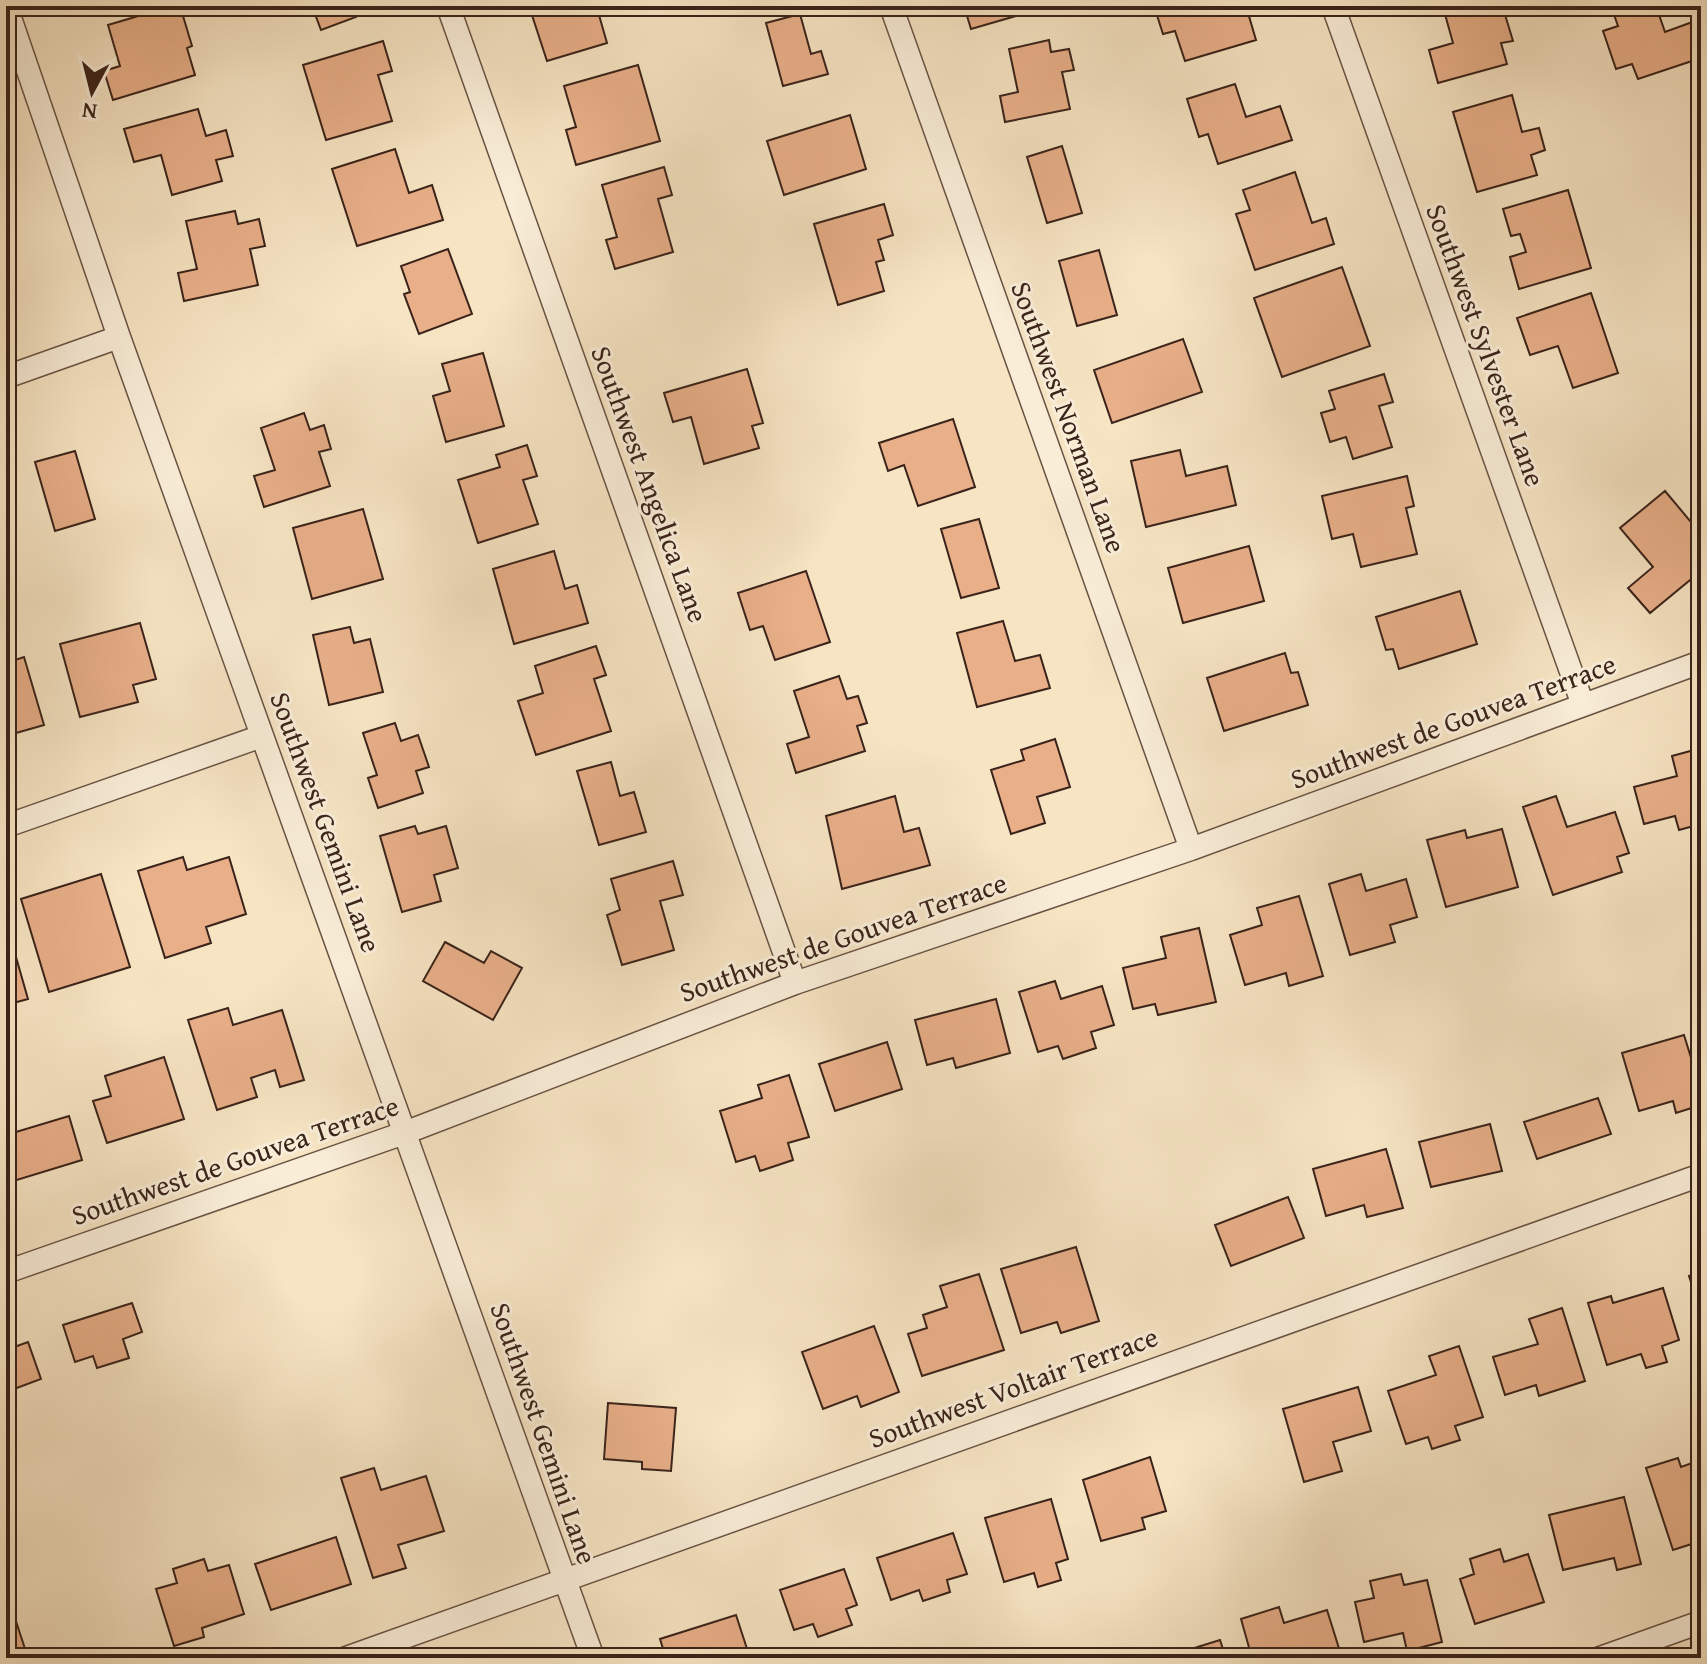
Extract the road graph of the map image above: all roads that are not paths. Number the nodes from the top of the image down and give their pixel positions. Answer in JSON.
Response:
{"nodes":[{"id":1,"x":6,"y":6,"type":"edge"},
{"id":2,"x":448,"y":6,"type":"edge"},
{"id":3,"x":891,"y":6,"type":"edge"},
{"id":4,"x":1333,"y":6,"type":"edge"},
{"id":5,"x":119,"y":337,"type":"junction"},
{"id":6,"x":6,"y":377,"type":"edge"},
{"id":7,"x":1701,"y":662,"type":"edge"},
{"id":8,"x":1583,"y":705,"type":"junction"},
{"id":9,"x":262,"y":736,"type":"junction"},
{"id":10,"x":6,"y":826,"type":"edge"},
{"id":11,"x":1191,"y":849,"type":"junction"},
{"id":12,"x":795,"y":983,"type":"junction"},
{"id":13,"x":407,"y":1132,"type":"junction"},
{"id":14,"x":1701,"y":1175,"type":"edge"},
{"id":15,"x":6,"y":1272,"type":"edge"},
{"id":16,"x":564,"y":1579,"type":"junction"},
{"id":17,"x":1701,"y":1622,"type":"edge"},
{"id":18,"x":346,"y":1658,"type":"edge"},
{"id":19,"x":593,"y":1658,"type":"edge"},
{"id":20,"x":1600,"y":1658,"type":"edge"}],
"edges":[{"from":1,"to":5,"type":"street","name":"Southwest Gemini Lane"},
{"from":2,"to":12,"type":"street","name":"Southwest Angelica Lane"},
{"from":3,"to":11,"type":"street","name":"Southwest Norman Lane"},
{"from":4,"to":8,"type":"street","name":"Southwest Sylvester Lane"},
{"from":5,"to":6,"type":"street"},
{"from":5,"to":9,"type":"street","name":"Southwest Gemini Lane"},
{"from":7,"to":8,"type":"street","name":"Southwest de Gouvea Terrace"},
{"from":8,"to":11,"type":"street","name":"Southwest de Gouvea Terrace"},
{"from":9,"to":10,"type":"street"},
{"from":9,"to":13,"type":"street","name":"Southwest Gemini Lane"},
{"from":11,"to":12,"type":"street","name":"Southwest de Gouvea Terrace"},
{"from":12,"to":13,"type":"street","name":"Southwest de Gouvea Terrace"},
{"from":13,"to":15,"type":"street","name":"Southwest de Gouvea Terrace"},
{"from":13,"to":16,"type":"street","name":"Southwest Gemini Lane"},
{"from":14,"to":16,"type":"street","name":"Southwest Voltair Terrace"},
{"from":16,"to":18,"type":"street","name":"Southwest Voltair Terrace"},
{"from":16,"to":19,"type":"street","name":"Southwest Gemini Lane"},
{"from":17,"to":20,"type":"street"}]}
